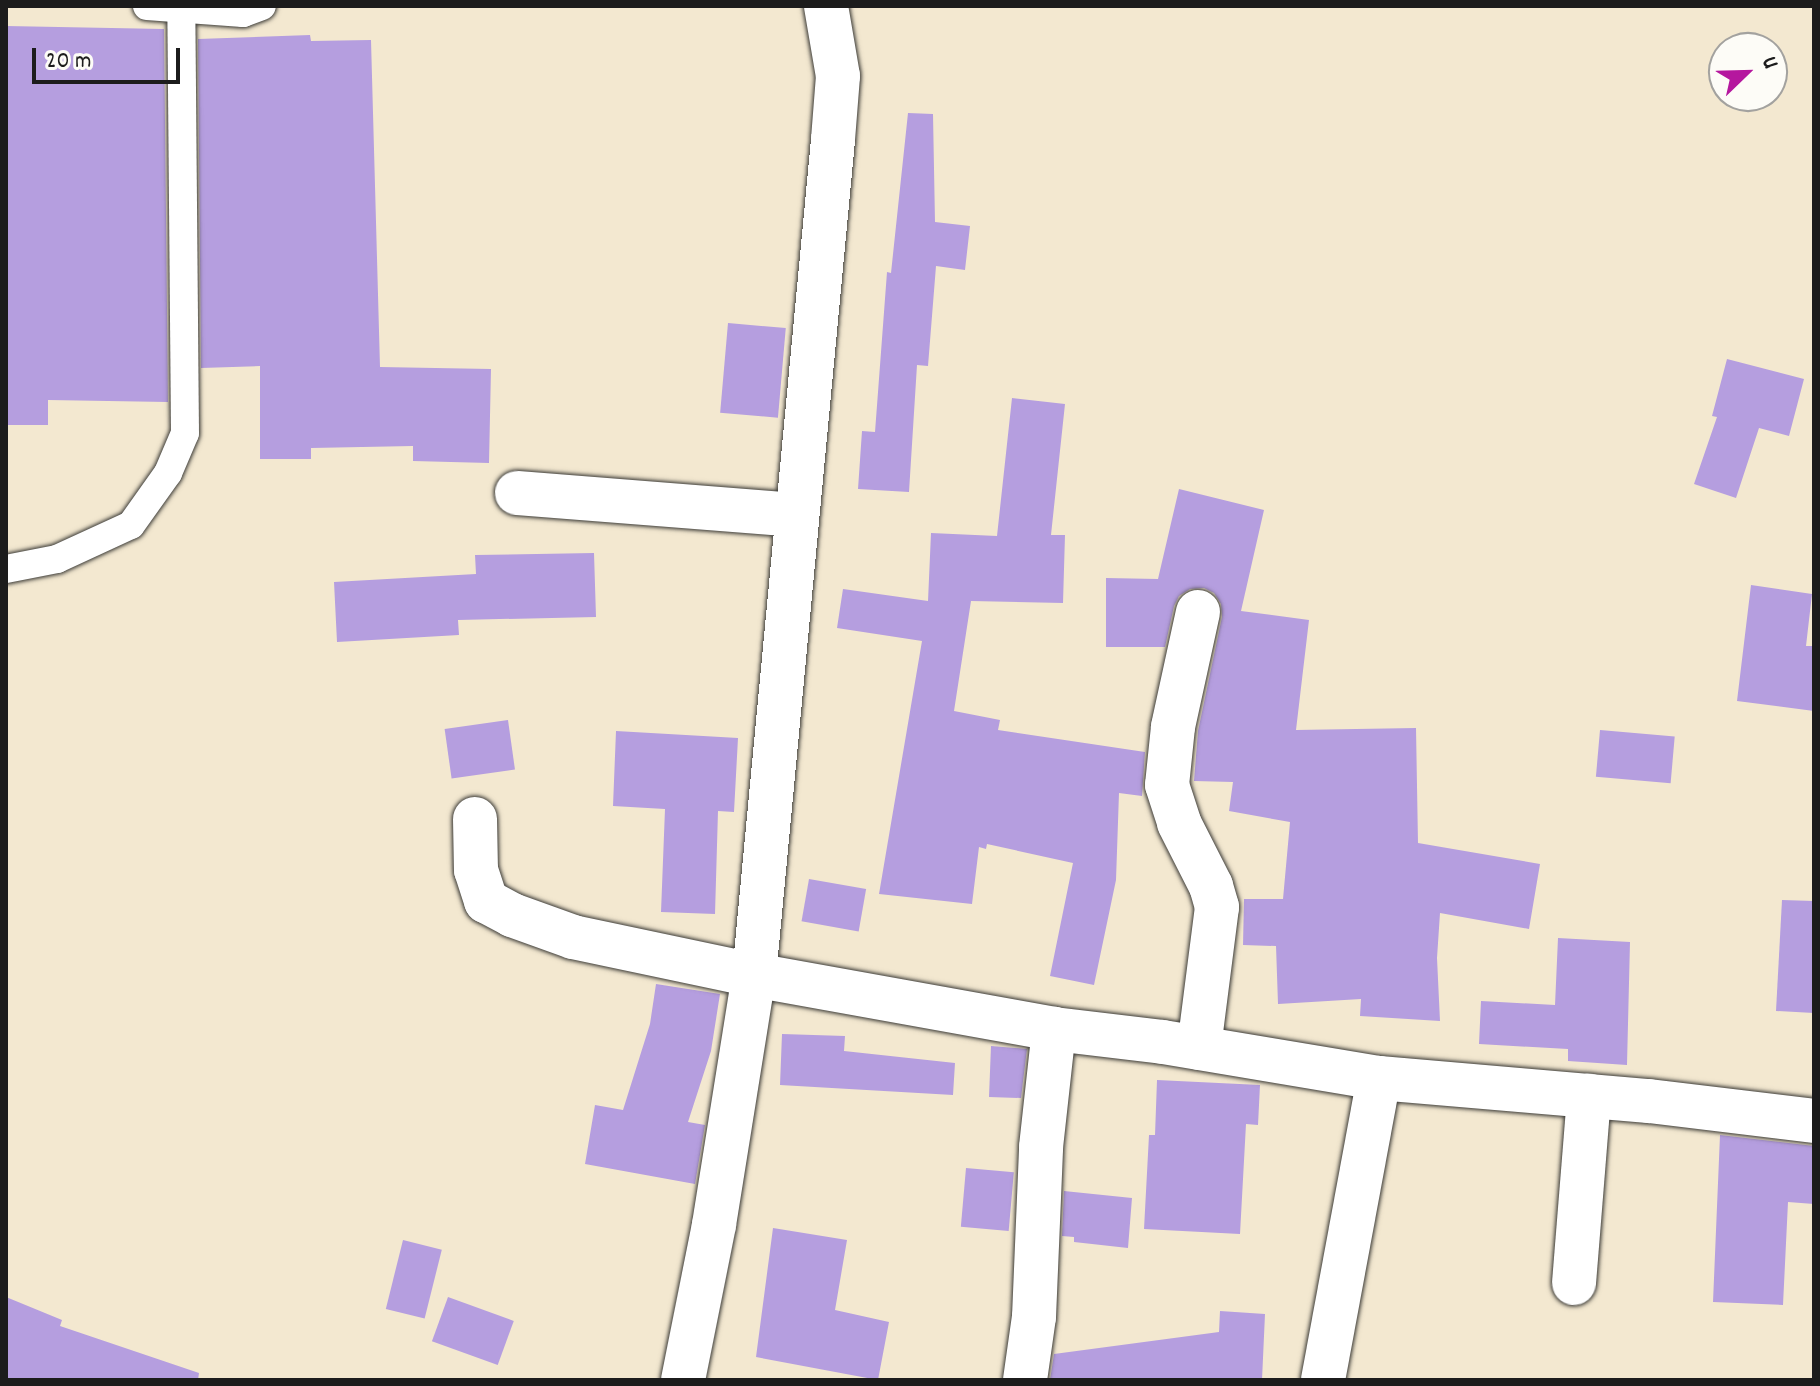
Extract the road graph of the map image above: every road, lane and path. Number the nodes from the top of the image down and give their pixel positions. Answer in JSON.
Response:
{"nodes":[{"id":1,"x":147,"y":6,"type":"edge"},
{"id":2,"x":262,"y":6,"type":"edge"},
{"id":3,"x":826,"y":6,"type":"edge"},
{"id":4,"x":181,"y":9,"type":"junction"},
{"id":5,"x":517,"y":493,"type":"dead end"},
{"id":6,"x":795,"y":515,"type":"junction"},
{"id":7,"x":6,"y":569,"type":"edge"},
{"id":8,"x":1198,"y":612,"type":"dead end"},
{"id":9,"x":475,"y":819,"type":"dead end"},
{"id":10,"x":754,"y":975,"type":"junction"},
{"id":11,"x":1054,"y":1029,"type":"junction"},
{"id":12,"x":1199,"y":1048,"type":"junction"},
{"id":13,"x":1379,"y":1078,"type":"junction"},
{"id":14,"x":1589,"y":1096,"type":"junction"},
{"id":15,"x":1814,"y":1121,"type":"edge"},
{"id":16,"x":1574,"y":1283,"type":"dead end"},
{"id":17,"x":683,"y":1380,"type":"edge"},
{"id":18,"x":1025,"y":1380,"type":"edge"},
{"id":19,"x":1323,"y":1380,"type":"edge"}],
"edges":[{"from":1,"to":4,"type":"lane"},
{"from":2,"to":4,"type":"lane"},
{"from":3,"to":6,"type":"street"},
{"from":4,"to":7,"type":"lane"},
{"from":5,"to":6,"type":"street"},
{"from":6,"to":10,"type":"street"},
{"from":8,"to":12,"type":"street"},
{"from":9,"to":10,"type":"street"},
{"from":10,"to":11,"type":"street"},
{"from":10,"to":17,"type":"street"},
{"from":11,"to":12,"type":"street"},
{"from":11,"to":18,"type":"street"},
{"from":12,"to":13,"type":"street"},
{"from":13,"to":14,"type":"street"},
{"from":13,"to":19,"type":"street"},
{"from":14,"to":15,"type":"street"},
{"from":14,"to":16,"type":"street"}]}
